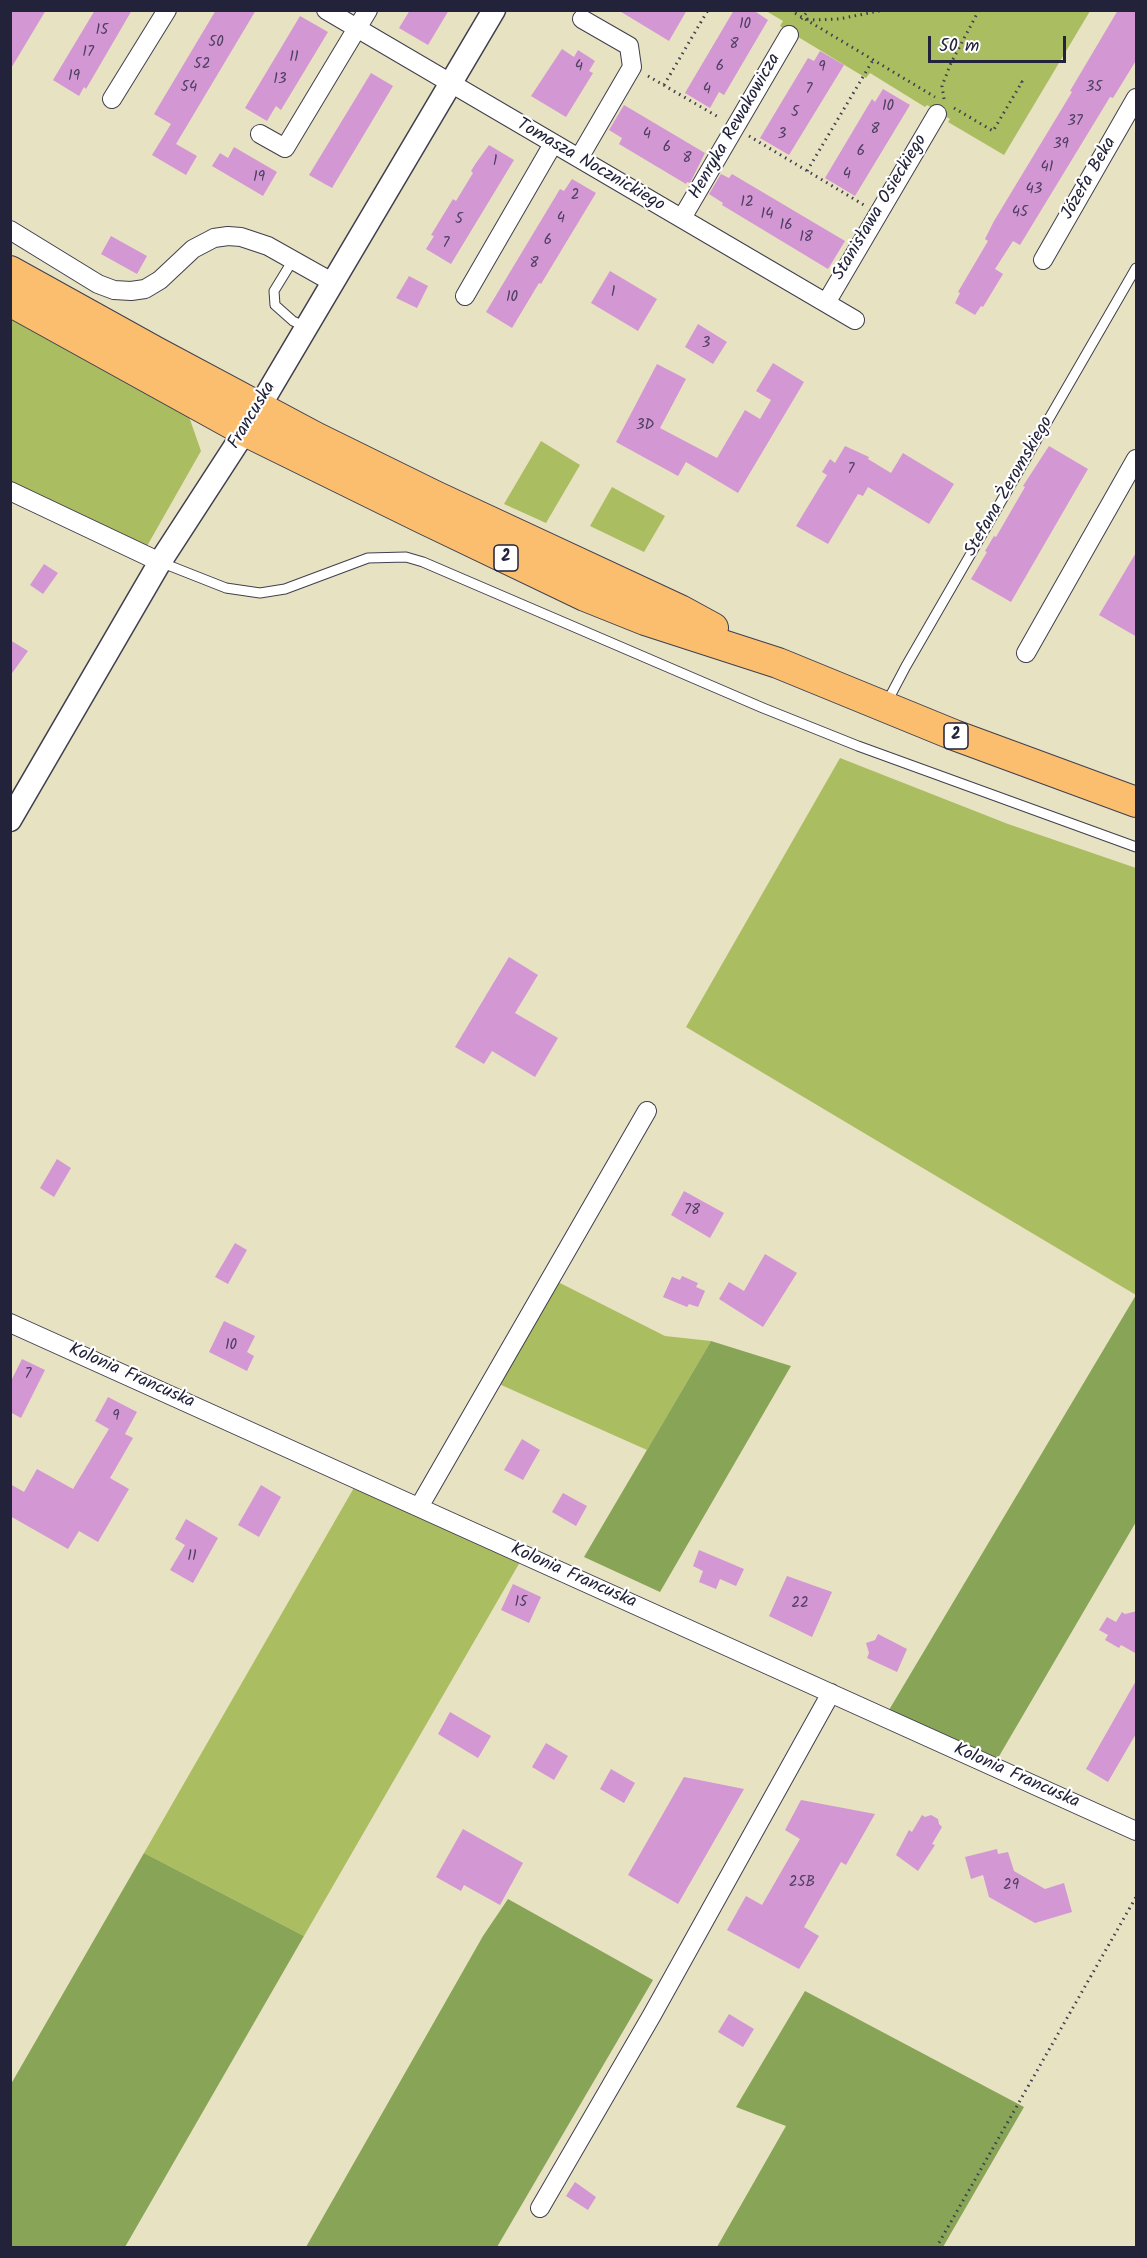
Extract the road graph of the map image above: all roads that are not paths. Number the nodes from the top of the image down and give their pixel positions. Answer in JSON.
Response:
{"nodes":[{"id":1,"x":166,"y":10,"type":"edge"},
{"id":2,"x":326,"y":10,"type":"edge"},
{"id":3,"x":368,"y":10,"type":"edge"},
{"id":4,"x":494,"y":10,"type":"edge"},
{"id":5,"x":582,"y":19,"type":"dead end"},
{"id":6,"x":358,"y":30,"type":"junction"},
{"id":7,"x":789,"y":35,"type":"dead end"},
{"id":8,"x":450,"y":84,"type":"junction"},
{"id":9,"x":1137,"y":98,"type":"edge"},
{"id":10,"x":112,"y":99,"type":"dead end"},
{"id":11,"x":941,"y":108,"type":"road end"},
{"id":12,"x":260,"y":134,"type":"dead end"},
{"id":13,"x":553,"y":144,"type":"junction"},
{"id":14,"x":579,"y":158,"type":"junction"},
{"id":15,"x":682,"y":218,"type":"junction"},
{"id":16,"x":10,"y":230,"type":"edge"},
{"id":17,"x":293,"y":260,"type":"junction"},
{"id":18,"x":1043,"y":260,"type":"dead end"},
{"id":19,"x":1137,"y":268,"type":"edge"},
{"id":20,"x":10,"y":271,"type":"edge"},
{"id":21,"x":332,"y":282,"type":"junction"},
{"id":22,"x":465,"y":296,"type":"dead end"},
{"id":23,"x":10,"y":301,"type":"edge"},
{"id":24,"x":825,"y":303,"type":"junction"},
{"id":25,"x":855,"y":320,"type":"dead end"},
{"id":26,"x":306,"y":327,"type":"junction"},
{"id":27,"x":251,"y":419,"type":"junction"},
{"id":28,"x":1137,"y":459,"type":"edge"},
{"id":29,"x":10,"y":491,"type":"edge"},
{"id":30,"x":160,"y":562,"type":"junction"},
{"id":31,"x":1026,"y":653,"type":"dead end"},
{"id":32,"x":885,"y":707,"type":"junction"},
{"id":33,"x":1137,"y":802,"type":"edge"},
{"id":34,"x":10,"y":820,"type":"edge"},
{"id":35,"x":1137,"y":847,"type":"edge"},
{"id":36,"x":647,"y":1111,"type":"dead end"},
{"id":37,"x":10,"y":1323,"type":"edge"},
{"id":38,"x":419,"y":1507,"type":"junction"},
{"id":39,"x":831,"y":1693,"type":"junction"},
{"id":40,"x":1137,"y":1831,"type":"edge"},
{"id":41,"x":540,"y":2208,"type":"dead end"}],
"edges":[{"from":1,"to":10,"type":"street"},
{"from":2,"to":6,"type":"street","name":"Tomasza Nocznickiego"},
{"from":3,"to":6,"type":"street"},
{"from":4,"to":8,"type":"street","name":"Francuska"},
{"from":5,"to":14,"type":"street"},
{"from":6,"to":8,"type":"street","name":"Tomasza Nocznickiego"},
{"from":6,"to":12,"type":"street"},
{"from":7,"to":15,"type":"street","name":"Henryka Rewakowicza"},
{"from":8,"to":13,"type":"street","name":"Tomasza Nocznickiego"},
{"from":8,"to":21,"type":"street","name":"Francuska"},
{"from":9,"to":18,"type":"street","name":"Józefa Beka"},
{"from":11,"to":24,"type":"street","name":"Stanisława Osieckiego"},
{"from":13,"to":14,"type":"street","name":"Tomasza Nocznickiego"},
{"from":13,"to":22,"type":"street"},
{"from":14,"to":15,"type":"street","name":"Tomasza Nocznickiego"},
{"from":15,"to":24,"type":"street","name":"Tomasza Nocznickiego"},
{"from":16,"to":17,"type":"street"},
{"from":17,"to":21,"type":"street"},
{"from":17,"to":26,"type":"lane"},
{"from":19,"to":32,"type":"lane","name":"Stefana Żeromskiego"},
{"from":20,"to":27,"type":"highway","number":"2"},
{"from":21,"to":26,"type":"street","name":"Francuska"},
{"from":23,"to":27,"type":"highway","number":"2"},
{"from":24,"to":25,"type":"street","name":"Tomasza Nocznickiego"},
{"from":26,"to":27,"type":"street","name":"Francuska"},
{"from":27,"to":30,"type":"street","name":"Francuska"},
{"from":27,"to":32,"type":"highway","number":"2"},
{"from":28,"to":31,"type":"street"},
{"from":29,"to":30,"type":"street"},
{"from":30,"to":34,"type":"street","name":"Francuska"},
{"from":30,"to":35,"type":"lane"},
{"from":32,"to":33,"type":"highway","number":"2"},
{"from":36,"to":38,"type":"street"},
{"from":37,"to":38,"type":"street","name":"Kolonia Francuska"},
{"from":38,"to":39,"type":"street","name":"Kolonia Francuska"},
{"from":39,"to":40,"type":"street","name":"Kolonia Francuska"},
{"from":39,"to":41,"type":"street"}]}
